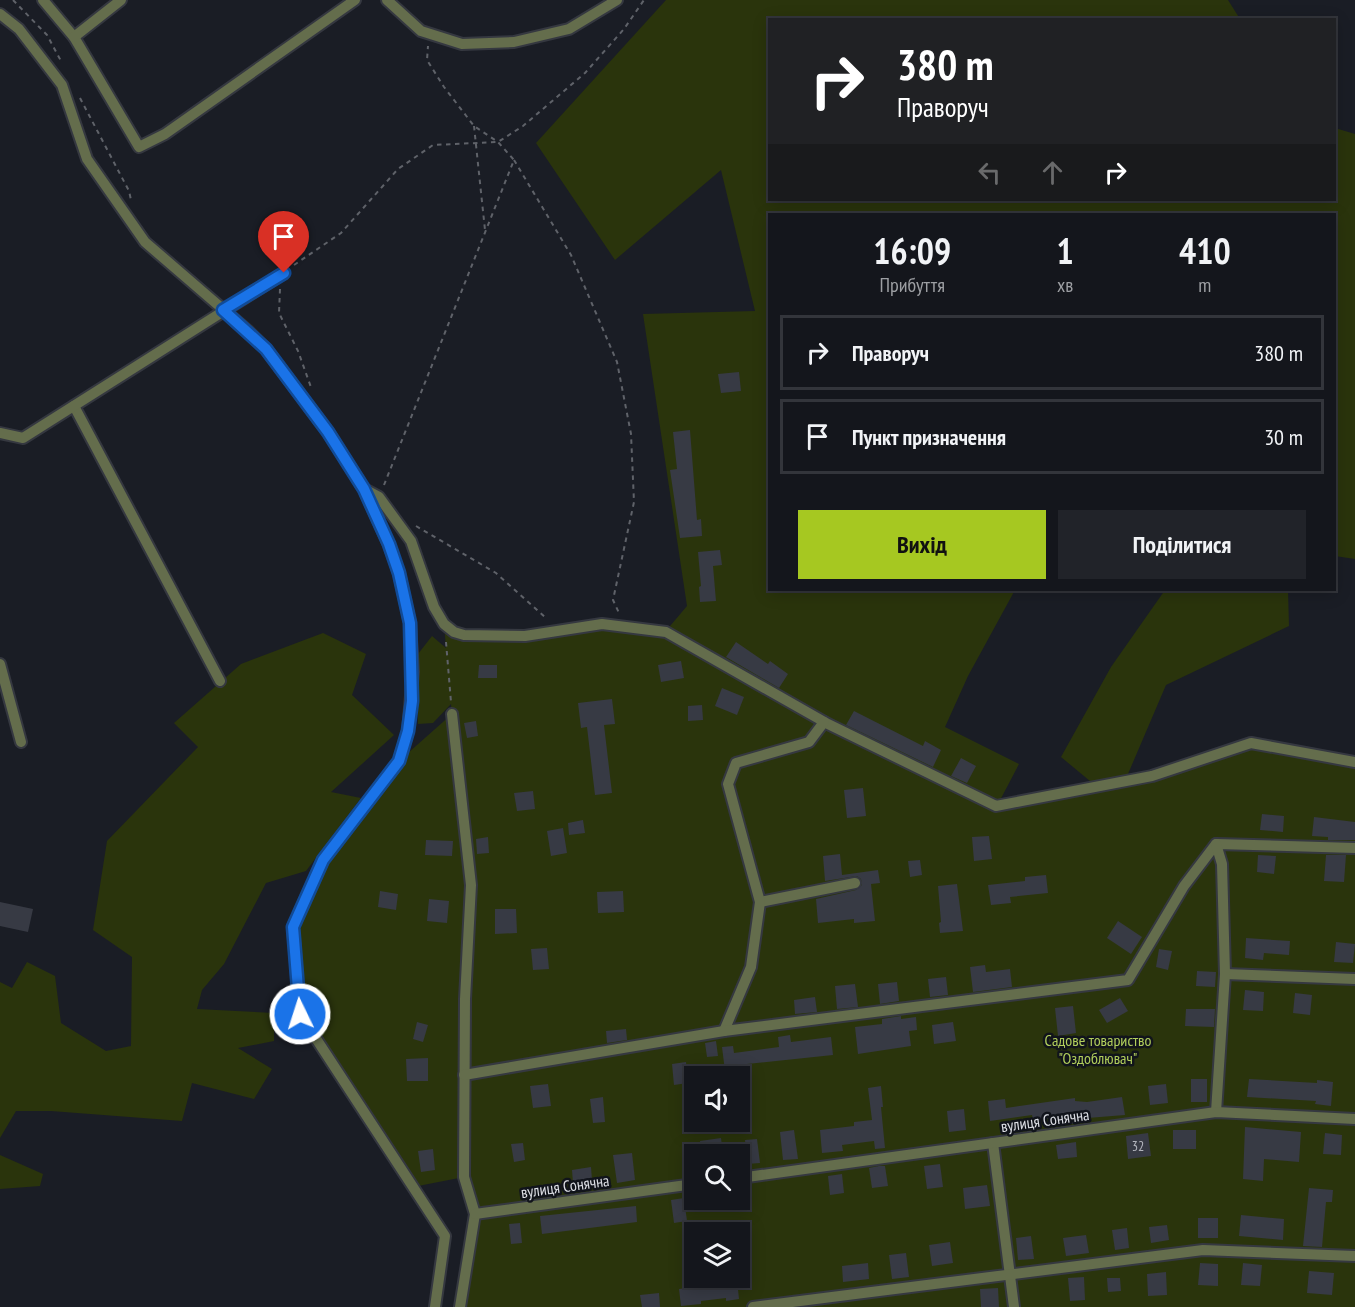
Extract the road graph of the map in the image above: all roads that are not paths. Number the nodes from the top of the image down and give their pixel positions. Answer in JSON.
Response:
{"nodes":[{"id":1,"x":43,"y":0,"type":"edge"},
{"id":2,"x":121,"y":0,"type":"edge"},
{"id":3,"x":355,"y":0,"type":"edge"},
{"id":4,"x":387,"y":0,"type":"edge"},
{"id":5,"x":617,"y":0,"type":"edge"},
{"id":6,"x":0,"y":14,"type":"edge"},
{"id":7,"x":75,"y":37,"type":"junction"},
{"id":8,"x":284,"y":273,"type":"road end"},
{"id":9,"x":223,"y":310,"type":"junction"},
{"id":10,"x":74,"y":406,"type":"junction"},
{"id":11,"x":0,"y":433,"type":"edge"},
{"id":12,"x":364,"y":489,"type":"junction"},
{"id":13,"x":0,"y":664,"type":"edge"},
{"id":14,"x":220,"y":681,"type":"dead end"},
{"id":15,"x":452,"y":714,"type":"road end"},
{"id":16,"x":824,"y":722,"type":"junction"},
{"id":17,"x":21,"y":742,"type":"dead end"},
{"id":18,"x":1355,"y":762,"type":"edge"},
{"id":19,"x":1216,"y":844,"type":"junction"},
{"id":20,"x":1355,"y":848,"type":"edge"},
{"id":21,"x":855,"y":883,"type":"dead end"},
{"id":22,"x":760,"y":902,"type":"junction"},
{"id":23,"x":1225,"y":974,"type":"junction"},
{"id":24,"x":1355,"y":980,"type":"edge"},
{"id":25,"x":724,"y":1031,"type":"junction"},
{"id":26,"x":464,"y":1075,"type":"junction"},
{"id":27,"x":1216,"y":1112,"type":"junction"},
{"id":28,"x":1355,"y":1119,"type":"edge"},
{"id":29,"x":993,"y":1143,"type":"junction"},
{"id":30,"x":750,"y":1177,"type":"edge"},
{"id":31,"x":684,"y":1185,"type":"edge"},
{"id":32,"x":475,"y":1214,"type":"junction"},
{"id":33,"x":1355,"y":1256,"type":"edge"},
{"id":34,"x":1010,"y":1274,"type":"junction"},
{"id":35,"x":435,"y":1307,"type":"edge"},
{"id":36,"x":460,"y":1307,"type":"edge"},
{"id":37,"x":753,"y":1307,"type":"edge"},
{"id":38,"x":1014,"y":1307,"type":"edge"}],
"edges":[{"from":1,"to":7,"type":"street"},
{"from":2,"to":7,"type":"street"},
{"from":3,"to":7,"type":"street"},
{"from":4,"to":5,"type":"street"},
{"from":6,"to":9,"type":"street"},
{"from":8,"to":9,"type":"street"},
{"from":9,"to":10,"type":"street"},
{"from":9,"to":12,"type":"street"},
{"from":10,"to":11,"type":"street"},
{"from":10,"to":14,"type":"street"},
{"from":12,"to":16,"type":"street"},
{"from":12,"to":35,"type":"street"},
{"from":13,"to":17,"type":"street"},
{"from":15,"to":26,"type":"street"},
{"from":16,"to":18,"type":"street"},
{"from":16,"to":22,"type":"street"},
{"from":19,"to":20,"type":"street"},
{"from":19,"to":23,"type":"street"},
{"from":19,"to":25,"type":"street"},
{"from":21,"to":22,"type":"street"},
{"from":22,"to":25,"type":"street"},
{"from":23,"to":24,"type":"street"},
{"from":23,"to":27,"type":"street"},
{"from":25,"to":26,"type":"street"},
{"from":26,"to":32,"type":"street"},
{"from":27,"to":28,"type":"street","name":"вулиця Сонячна"},
{"from":27,"to":29,"type":"street","name":"вулиця Сонячна"},
{"from":29,"to":30,"type":"street","name":"вулиця Сонячна"},
{"from":29,"to":34,"type":"street"},
{"from":31,"to":32,"type":"street","name":"вулиця Сонячна"},
{"from":32,"to":36,"type":"street"},
{"from":33,"to":34,"type":"street"},
{"from":34,"to":37,"type":"street"},
{"from":34,"to":38,"type":"street"}]}
